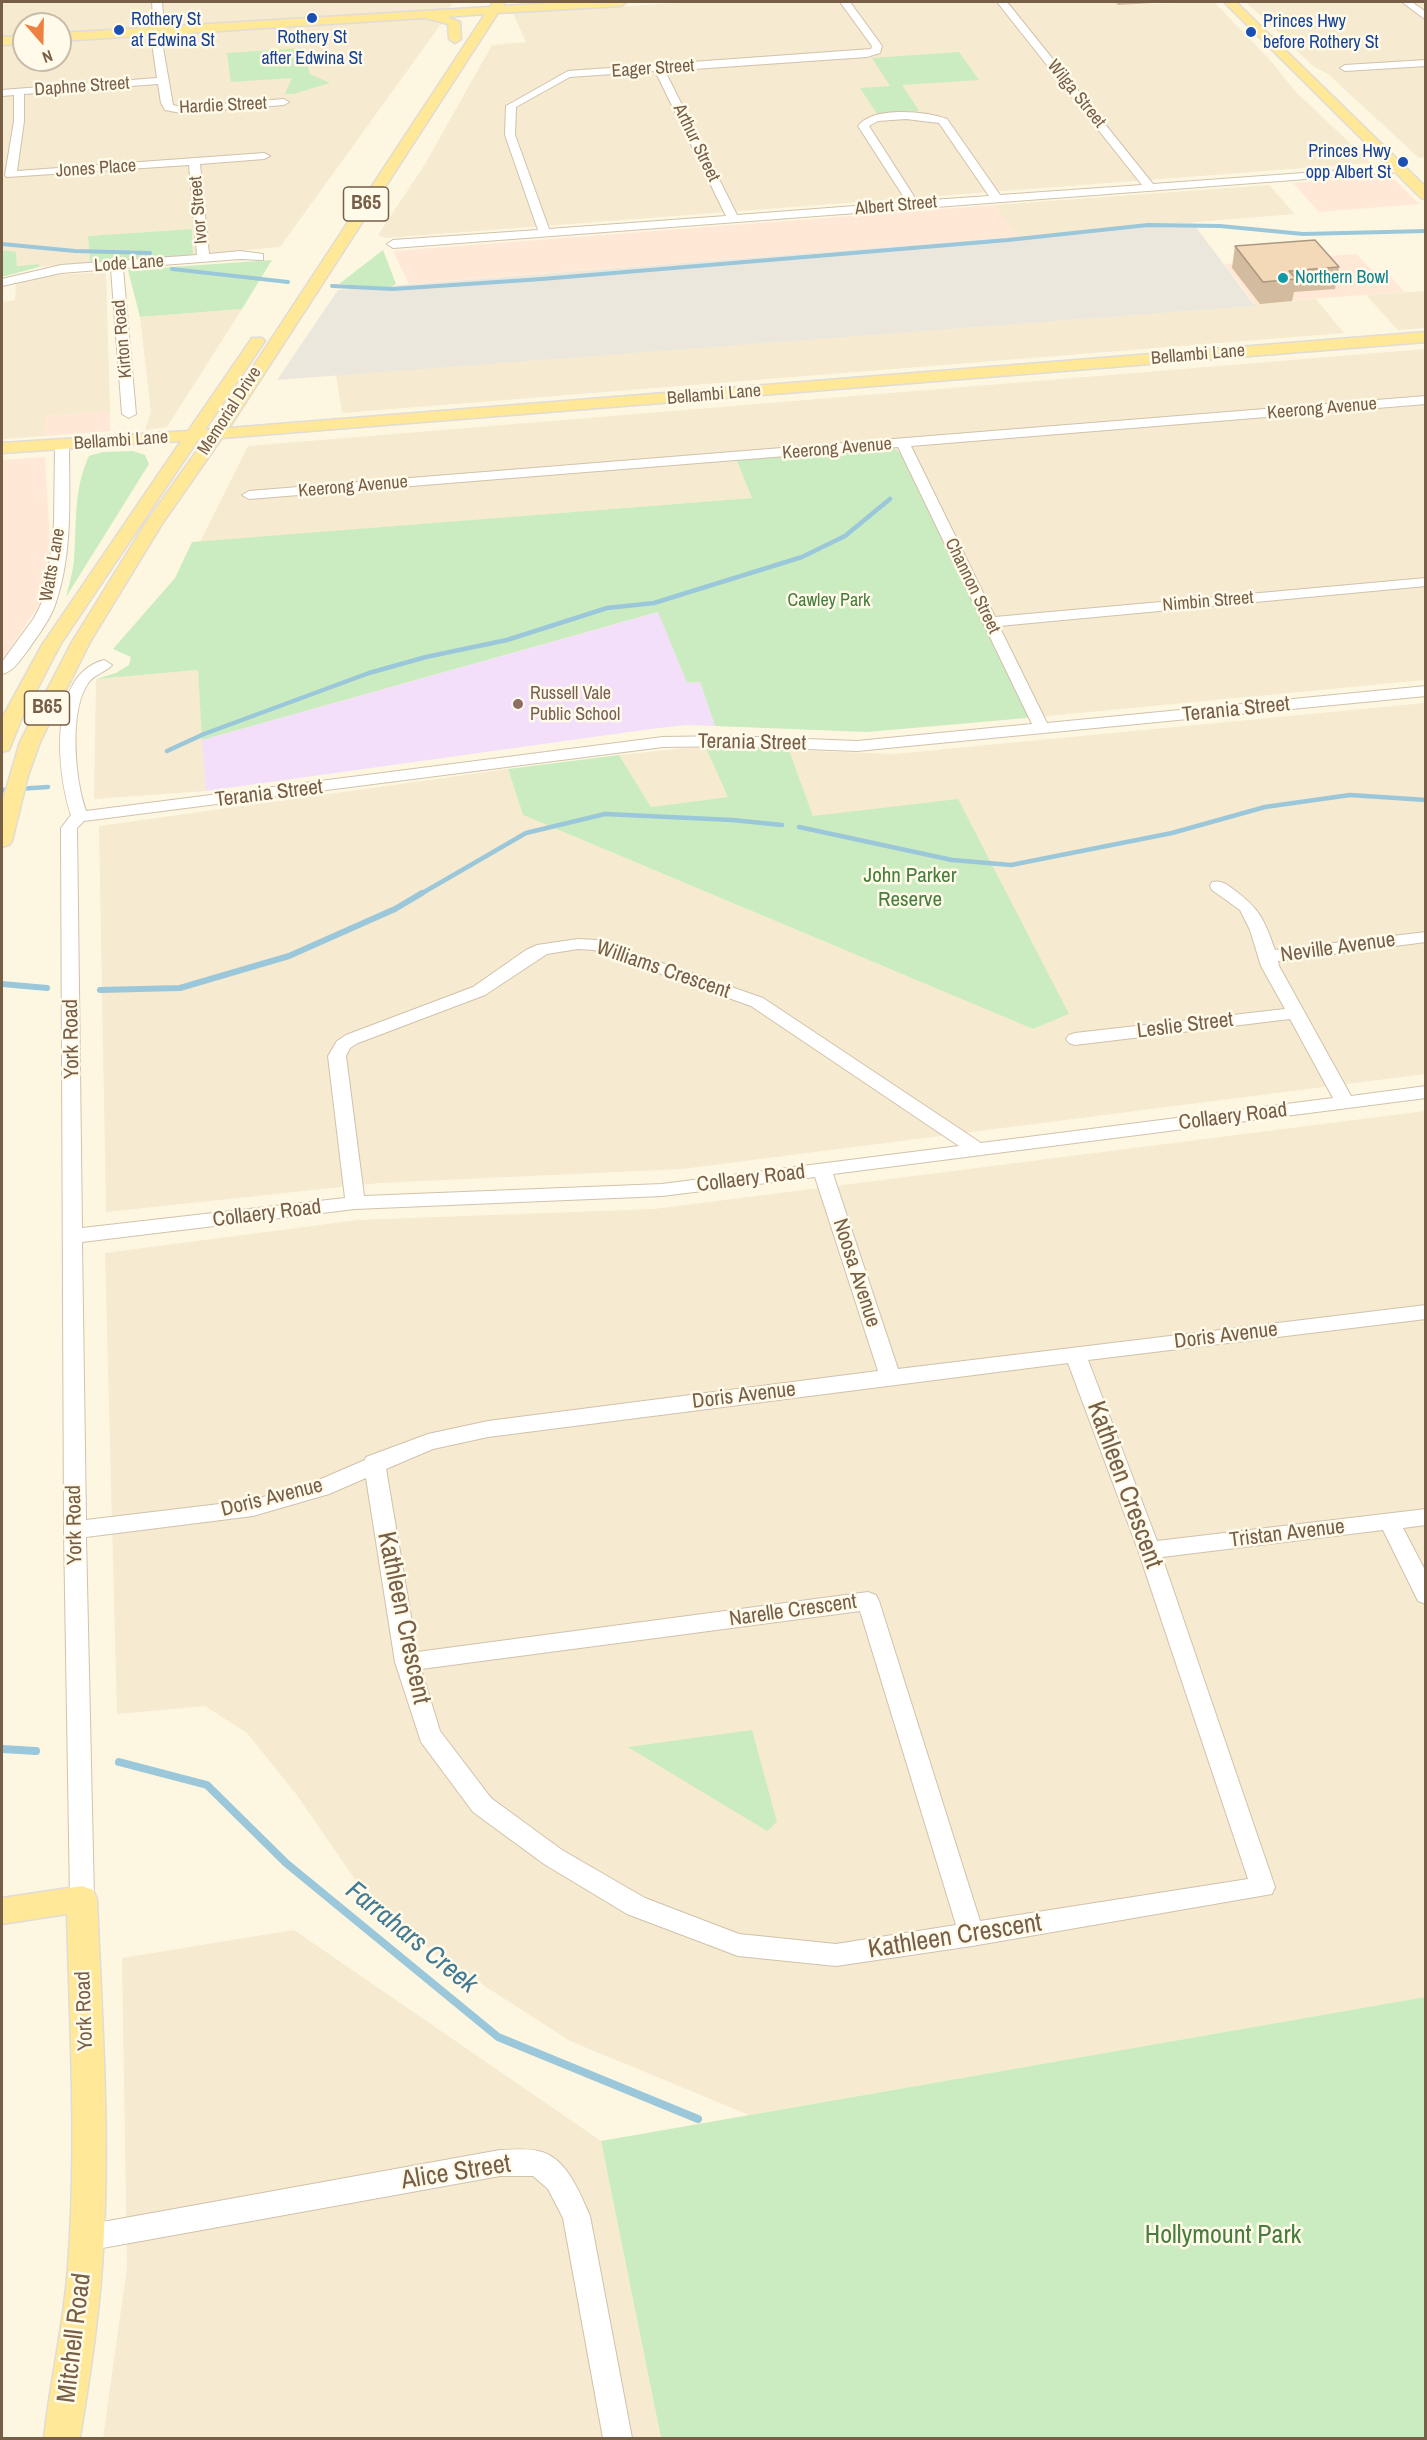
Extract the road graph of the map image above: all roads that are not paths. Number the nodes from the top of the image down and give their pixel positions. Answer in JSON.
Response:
{"nodes":[{"id":1,"x":157,"y":2,"type":"edge"},
{"id":2,"x":520,"y":2,"type":"edge"},
{"id":3,"x":621,"y":2,"type":"edge"},
{"id":4,"x":845,"y":2,"type":"edge"},
{"id":5,"x":1002,"y":2,"type":"edge"},
{"id":6,"x":1230,"y":2,"type":"edge"},
{"id":7,"x":1407,"y":2,"type":"edge"},
{"id":8,"x":488,"y":6,"type":"edge"},
{"id":9,"x":558,"y":6,"type":"junction"},
{"id":10,"x":399,"y":16,"type":"junction"},
{"id":11,"x":1425,"y":17,"type":"edge"},
{"id":12,"x":157,"y":31,"type":"junction"},
{"id":13,"x":72,"y":36,"type":"edge"},
{"id":14,"x":1425,"y":63,"type":"edge"},
{"id":15,"x":1345,"y":68,"type":"dead end"},
{"id":16,"x":659,"y":69,"type":"junction"},
{"id":17,"x":162,"y":81,"type":"junction"},
{"id":18,"x":19,"y":92,"type":"junction"},
{"id":19,"x":2,"y":93,"type":"edge"},
{"id":20,"x":284,"y":102,"type":"dead end"},
{"id":21,"x":264,"y":156,"type":"dead end"},
{"id":22,"x":194,"y":162,"type":"junction"},
{"id":23,"x":1399,"y":169,"type":"junction"},
{"id":24,"x":1150,"y":187,"type":"junction"},
{"id":25,"x":1425,"y":195,"type":"edge"},
{"id":26,"x":996,"y":198,"type":"junction"},
{"id":27,"x":914,"y":205,"type":"junction"},
{"id":28,"x":733,"y":218,"type":"junction"},
{"id":29,"x":545,"y":233,"type":"junction"},
{"id":30,"x":393,"y":244,"type":"dead end"},
{"id":31,"x":259,"y":257,"type":"dead end"},
{"id":32,"x":203,"y":258,"type":"junction"},
{"id":33,"x":117,"y":265,"type":"junction"},
{"id":34,"x":2,"y":282,"type":"edge"},
{"id":35,"x":263,"y":331,"type":"dead end"},
{"id":36,"x":1425,"y":337,"type":"edge"},
{"id":37,"x":250,"y":382,"type":"junction"},
{"id":38,"x":1421,"y":400,"type":"edge"},
{"id":39,"x":1425,"y":412,"type":"edge"},
{"id":40,"x":129,"y":414,"type":"dead end"},
{"id":41,"x":321,"y":426,"type":"junction"},
{"id":42,"x":217,"y":434,"type":"junction"},
{"id":43,"x":194,"y":435,"type":"junction"},
{"id":44,"x":93,"y":443,"type":"junction"},
{"id":45,"x":903,"y":443,"type":"junction"},
{"id":46,"x":62,"y":445,"type":"junction"},
{"id":47,"x":2,"y":448,"type":"edge"},
{"id":48,"x":249,"y":495,"type":"dead end"},
{"id":49,"x":152,"y":496,"type":"junction"},
{"id":50,"x":1425,"y":582,"type":"edge"},
{"id":51,"x":990,"y":622,"type":"junction"},
{"id":52,"x":104,"y":665,"type":"dead end"},
{"id":53,"x":2,"y":670,"type":"edge"},
{"id":54,"x":1425,"y":692,"type":"edge"},
{"id":55,"x":1041,"y":728,"type":"junction"},
{"id":56,"x":2,"y":746,"type":"edge"},
{"id":57,"x":80,"y":817,"type":"junction"},
{"id":58,"x":2,"y":841,"type":"edge"},
{"id":59,"x":1218,"y":886,"type":"dead end"},
{"id":60,"x":1425,"y":937,"type":"edge"},
{"id":61,"x":1269,"y":958,"type":"junction"},
{"id":62,"x":1296,"y":1013,"type":"junction"},
{"id":63,"x":1075,"y":1039,"type":"dead end"},
{"id":64,"x":1425,"y":1092,"type":"edge"},
{"id":65,"x":1345,"y":1102,"type":"junction"},
{"id":66,"x":978,"y":1150,"type":"junction"},
{"id":67,"x":822,"y":1170,"type":"junction"},
{"id":68,"x":355,"y":1203,"type":"junction"},
{"id":69,"x":74,"y":1236,"type":"junction"},
{"id":70,"x":1425,"y":1312,"type":"edge"},
{"id":71,"x":1075,"y":1354,"type":"junction"},
{"id":72,"x":890,"y":1377,"type":"junction"},
{"id":73,"x":374,"y":1463,"type":"junction"},
{"id":74,"x":1425,"y":1516,"type":"edge"},
{"id":75,"x":1389,"y":1521,"type":"junction"},
{"id":76,"x":75,"y":1530,"type":"junction"},
{"id":77,"x":1149,"y":1550,"type":"junction"},
{"id":78,"x":1425,"y":1595,"type":"edge"},
{"id":79,"x":407,"y":1662,"type":"junction"},
{"id":80,"x":82,"y":1899,"type":"junction"},
{"id":81,"x":2,"y":1911,"type":"edge"},
{"id":82,"x":972,"y":1935,"type":"junction"},
{"id":83,"x":86,"y":2238,"type":"junction"},
{"id":84,"x":62,"y":2439,"type":"edge"},
{"id":85,"x":618,"y":2439,"type":"edge"}],
"edges":[{"from":1,"to":12,"type":"street","name":"Hardie Street"},
{"from":2,"to":9,"type":"main road"},
{"from":3,"to":9,"type":"main road"},
{"from":4,"to":16,"type":"street","name":"Eager Street"},
{"from":5,"to":24,"type":"street","name":"Wilga Street"},
{"from":6,"to":23,"type":"main road"},
{"from":7,"to":11,"type":"street"},
{"from":8,"to":9,"type":"main road"},
{"from":8,"to":10,"type":"main road"},
{"from":8,"to":10,"type":"main road"},
{"from":8,"to":37,"type":"main road","name":"Memorial Drive","number":"B65"},
{"from":10,"to":12,"type":"main road"},
{"from":12,"to":13,"type":"main road"},
{"from":12,"to":17,"type":"street","name":"Hardie Street"},
{"from":14,"to":15,"type":"street"},
{"from":16,"to":28,"type":"street","name":"Arthur Street"},
{"from":16,"to":29,"type":"street","name":"Eager Street"},
{"from":17,"to":18,"type":"street","name":"Daphne Street"},
{"from":17,"to":20,"type":"street","name":"Hardie Street"},
{"from":18,"to":19,"type":"street","name":"Daphne Street"},
{"from":18,"to":22,"type":"street","name":"Jones Place"},
{"from":21,"to":22,"type":"street","name":"Jones Place"},
{"from":22,"to":32,"type":"street","name":"Ivor Street"},
{"from":23,"to":24,"type":"street","name":"Albert Street"},
{"from":23,"to":25,"type":"main road"},
{"from":24,"to":26,"type":"street","name":"Albert Street"},
{"from":26,"to":27,"type":"street","name":"Albert Street"},
{"from":26,"to":27,"type":"street"},
{"from":27,"to":28,"type":"street","name":"Albert Street"},
{"from":28,"to":29,"type":"street","name":"Albert Street"},
{"from":29,"to":30,"type":"street","name":"Albert Street"},
{"from":31,"to":32,"type":"street","name":"Lode Lane"},
{"from":32,"to":33,"type":"street","name":"Lode Lane"},
{"from":33,"to":34,"type":"street","name":"Lode Lane"},
{"from":33,"to":40,"type":"street","name":"Kirton Road"},
{"from":35,"to":43,"type":"main road","name":"Memorial Drive","number":"B65"},
{"from":36,"to":41,"type":"main road","name":"Bellambi Lane"},
{"from":37,"to":41,"type":"main road"},
{"from":37,"to":42,"type":"main road","name":"Memorial Drive","number":"B65"},
{"from":38,"to":39,"type":"street"},
{"from":38,"to":45,"type":"street","name":"Keerong Avenue"},
{"from":41,"to":42,"type":"main road","name":"Bellambi Lane"},
{"from":42,"to":43,"type":"main road","name":"Bellambi Lane"},
{"from":42,"to":58,"type":"main road","name":"Memorial Drive","number":"B65"},
{"from":43,"to":44,"type":"main road","name":"Bellambi Lane"},
{"from":43,"to":49,"type":"main road","name":"Memorial Drive","number":"B65"},
{"from":44,"to":46,"type":"main road","name":"Bellambi Lane"},
{"from":44,"to":49,"type":"main road"},
{"from":45,"to":48,"type":"street","name":"Keerong Avenue"},
{"from":45,"to":51,"type":"street","name":"Channon Street"},
{"from":46,"to":47,"type":"main road","name":"Bellambi Lane"},
{"from":46,"to":53,"type":"street","name":"Watts Lane"},
{"from":49,"to":56,"type":"main road","name":"Memorial Drive","number":"B65"},
{"from":50,"to":51,"type":"street","name":"Nimbin Street"},
{"from":51,"to":55,"type":"street","name":"Channon Street"},
{"from":52,"to":57,"type":"street"},
{"from":54,"to":55,"type":"street","name":"Terania Street"},
{"from":55,"to":57,"type":"street","name":"Terania Street"},
{"from":57,"to":69,"type":"street","name":"York Road"},
{"from":59,"to":61,"type":"street"},
{"from":60,"to":61,"type":"street","name":"Neville Avenue"},
{"from":61,"to":62,"type":"street","name":"Neville Avenue"},
{"from":62,"to":63,"type":"street","name":"Leslie Street"},
{"from":62,"to":65,"type":"street","name":"Neville Avenue"},
{"from":64,"to":65,"type":"street","name":"Collaery Road"},
{"from":65,"to":66,"type":"street","name":"Collaery Road"},
{"from":66,"to":67,"type":"street","name":"Collaery Road"},
{"from":66,"to":68,"type":"street","name":"Williams Crescent"},
{"from":67,"to":68,"type":"street","name":"Collaery Road"},
{"from":67,"to":72,"type":"street","name":"Noosa Avenue"},
{"from":68,"to":69,"type":"street","name":"Collaery Road"},
{"from":69,"to":76,"type":"street","name":"York Road"},
{"from":70,"to":71,"type":"street","name":"Doris Avenue"},
{"from":71,"to":72,"type":"street","name":"Doris Avenue"},
{"from":71,"to":77,"type":"street","name":"Kathleen Crescent"},
{"from":72,"to":73,"type":"street","name":"Doris Avenue"},
{"from":73,"to":76,"type":"street","name":"Doris Avenue"},
{"from":73,"to":79,"type":"street","name":"Kathleen Crescent"},
{"from":74,"to":75,"type":"street","name":"Tristan Avenue"},
{"from":75,"to":77,"type":"street","name":"Tristan Avenue"},
{"from":75,"to":78,"type":"street"},
{"from":76,"to":80,"type":"street","name":"York Road"},
{"from":77,"to":82,"type":"street","name":"Kathleen Crescent"},
{"from":79,"to":82,"type":"street","name":"Kathleen Crescent"},
{"from":79,"to":82,"type":"street","name":"Narelle Crescent"},
{"from":80,"to":81,"type":"main road"},
{"from":80,"to":83,"type":"main road","name":"York Road"},
{"from":83,"to":84,"type":"main road","name":"Mitchell Road"},
{"from":83,"to":85,"type":"street","name":"Alice Street"}]}
